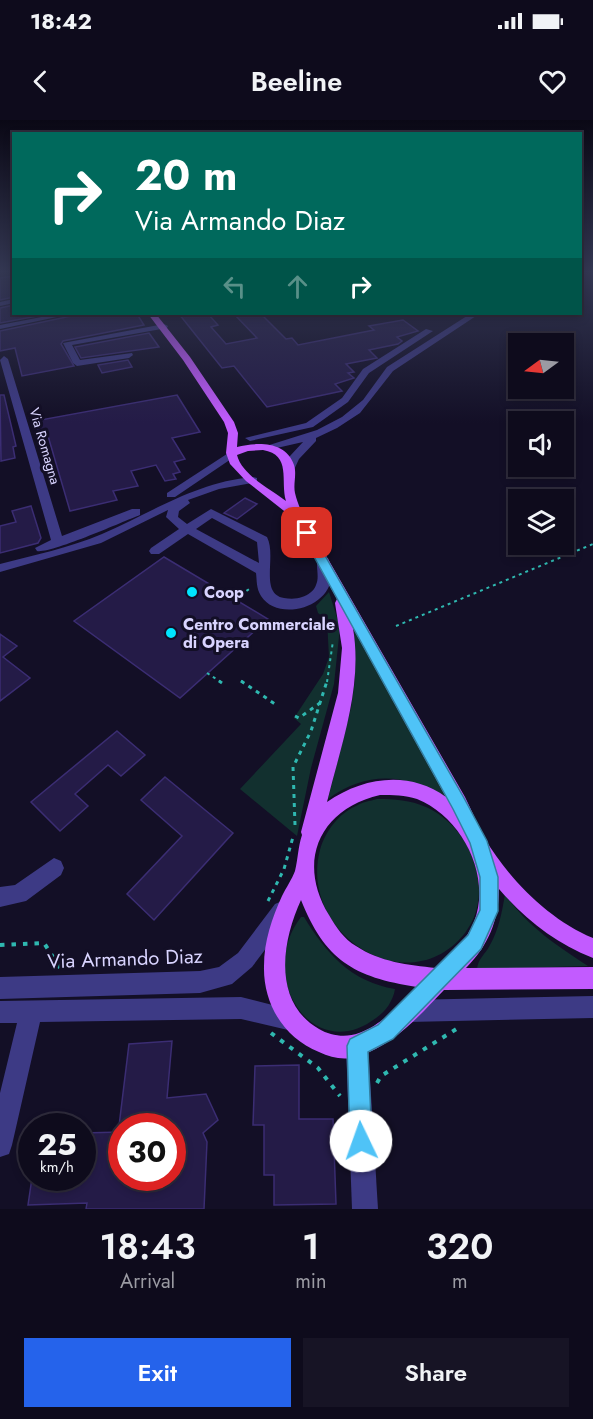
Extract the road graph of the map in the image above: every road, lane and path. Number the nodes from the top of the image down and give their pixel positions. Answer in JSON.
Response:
{"nodes":[{"id":1,"x":32,"y":321,"type":"edge"},
{"id":2,"x":158,"y":321,"type":"edge"},
{"id":3,"x":463,"y":321,"type":"edge"},
{"id":4,"x":163,"y":326,"type":"junction"},
{"id":5,"x":0,"y":327,"type":"edge"},
{"id":6,"x":449,"y":330,"type":"junction"},
{"id":7,"x":129,"y":355,"type":"dead end"},
{"id":8,"x":4,"y":359,"type":"dead end"},
{"id":9,"x":229,"y":422,"type":"junction"},
{"id":10,"x":316,"y":435,"type":"junction"},
{"id":11,"x":250,"y":438,"type":"junction"},
{"id":12,"x":268,"y":447,"type":"junction"},
{"id":13,"x":233,"y":453,"type":"junction"},
{"id":14,"x":289,"y":470,"type":"junction"},
{"id":15,"x":254,"y":480,"type":"junction"},
{"id":16,"x":204,"y":489,"type":"junction"},
{"id":17,"x":299,"y":519,"type":"junction"},
{"id":18,"x":189,"y":529,"type":"junction"},
{"id":19,"x":58,"y":543,"type":"junction"},
{"id":20,"x":593,"y":544,"type":"edge"},
{"id":21,"x":155,"y":551,"type":"dead end"},
{"id":22,"x":0,"y":559,"type":"edge"},
{"id":23,"x":323,"y":561,"type":"junction"},
{"id":24,"x":0,"y":568,"type":"edge"},
{"id":25,"x":263,"y":580,"type":"junction"},
{"id":26,"x":339,"y":592,"type":"junction"},
{"id":27,"x":235,"y":599,"type":"dead end"},
{"id":28,"x":396,"y":626,"type":"dead end"},
{"id":29,"x":333,"y":632,"type":"dead end"},
{"id":30,"x":207,"y":674,"type":"dead end"},
{"id":31,"x":241,"y":681,"type":"dead end"},
{"id":32,"x":222,"y":683,"type":"dead end"},
{"id":33,"x":321,"y":702,"type":"junction"},
{"id":34,"x":278,"y":706,"type":"dead end"},
{"id":35,"x":295,"y":716,"type":"dead end"},
{"id":36,"x":478,"y":841,"type":"junction"},
{"id":37,"x":307,"y":847,"type":"junction"},
{"id":38,"x":54,"y":868,"type":"dead end"},
{"id":39,"x":304,"y":873,"type":"junction"},
{"id":40,"x":0,"y":897,"type":"edge"},
{"id":41,"x":289,"y":901,"type":"junction"},
{"id":42,"x":264,"y":910,"type":"dead end"},
{"id":43,"x":0,"y":945,"type":"edge"},
{"id":44,"x":593,"y":948,"type":"edge"},
{"id":45,"x":64,"y":975,"type":"dead end"},
{"id":46,"x":593,"y":978,"type":"edge"},
{"id":47,"x":440,"y":979,"type":"junction"},
{"id":48,"x":0,"y":988,"type":"edge"},
{"id":49,"x":593,"y":1006,"type":"edge"},
{"id":50,"x":31,"y":1011,"type":"junction"},
{"id":51,"x":408,"y":1011,"type":"junction"},
{"id":52,"x":0,"y":1012,"type":"edge"},
{"id":53,"x":288,"y":1019,"type":"junction"},
{"id":54,"x":462,"y":1027,"type":"dead end"},
{"id":55,"x":267,"y":1030,"type":"dead end"},
{"id":56,"x":357,"y":1046,"type":"junction"},
{"id":57,"x":376,"y":1085,"type":"dead end"},
{"id":58,"x":338,"y":1096,"type":"dead end"},
{"id":59,"x":0,"y":1145,"type":"edge"},
{"id":60,"x":365,"y":1209,"type":"edge"}],
"edges":[{"from":1,"to":5,"type":"street"},
{"from":2,"to":4,"type":"main road"},
{"from":3,"to":6,"type":"street"},
{"from":4,"to":7,"type":"street"},
{"from":4,"to":9,"type":"main road"},
{"from":6,"to":10,"type":"street"},
{"from":6,"to":11,"type":"street"},
{"from":8,"to":19,"type":"street","name":"Via Romagna"},
{"from":9,"to":11,"type":"main road"},
{"from":9,"to":13,"type":"main road"},
{"from":10,"to":12,"type":"street"},
{"from":10,"to":14,"type":"street"},
{"from":11,"to":12,"type":"main road"},
{"from":12,"to":13,"type":"main road"},
{"from":12,"to":14,"type":"main road"},
{"from":13,"to":15,"type":"main road"},
{"from":13,"to":19,"type":"street"},
{"from":14,"to":15,"type":"main road"},
{"from":14,"to":17,"type":"main road"},
{"from":15,"to":16,"type":"street"},
{"from":15,"to":17,"type":"main road"},
{"from":16,"to":18,"type":"street"},
{"from":16,"to":24,"type":"street"},
{"from":17,"to":23,"type":"main road"},
{"from":18,"to":21,"type":"street"},
{"from":18,"to":25,"type":"street"},
{"from":18,"to":25,"type":"street"},
{"from":19,"to":22,"type":"street"},
{"from":20,"to":28,"type":"path"},
{"from":23,"to":25,"type":"street"},
{"from":23,"to":26,"type":"main road"},
{"from":25,"to":27,"type":"path"},
{"from":26,"to":36,"type":"main road"},
{"from":26,"to":37,"type":"main road"},
{"from":29,"to":33,"type":"path"},
{"from":30,"to":32,"type":"path"},
{"from":31,"to":34,"type":"path"},
{"from":33,"to":35,"type":"path"},
{"from":33,"to":42,"type":"path"},
{"from":36,"to":37,"type":"main road"},
{"from":36,"to":44,"type":"main road"},
{"from":36,"to":47,"type":"main road"},
{"from":37,"to":39,"type":"main road"},
{"from":38,"to":40,"type":"street"},
{"from":39,"to":41,"type":"main road","name":"Via Armando Diaz"},
{"from":39,"to":47,"type":"main road"},
{"from":41,"to":48,"type":"street","name":"Via Armando Diaz"},
{"from":41,"to":53,"type":"main road","name":"Via Armando Diaz"},
{"from":43,"to":45,"type":"path"},
{"from":46,"to":47,"type":"main road"},
{"from":47,"to":51,"type":"main road"},
{"from":49,"to":51,"type":"street"},
{"from":50,"to":52,"type":"street"},
{"from":50,"to":53,"type":"street"},
{"from":50,"to":59,"type":"street"},
{"from":51,"to":56,"type":"main road"},
{"from":53,"to":56,"type":"main road"},
{"from":54,"to":57,"type":"path"},
{"from":55,"to":58,"type":"path"},
{"from":56,"to":60,"type":"street"}]}
